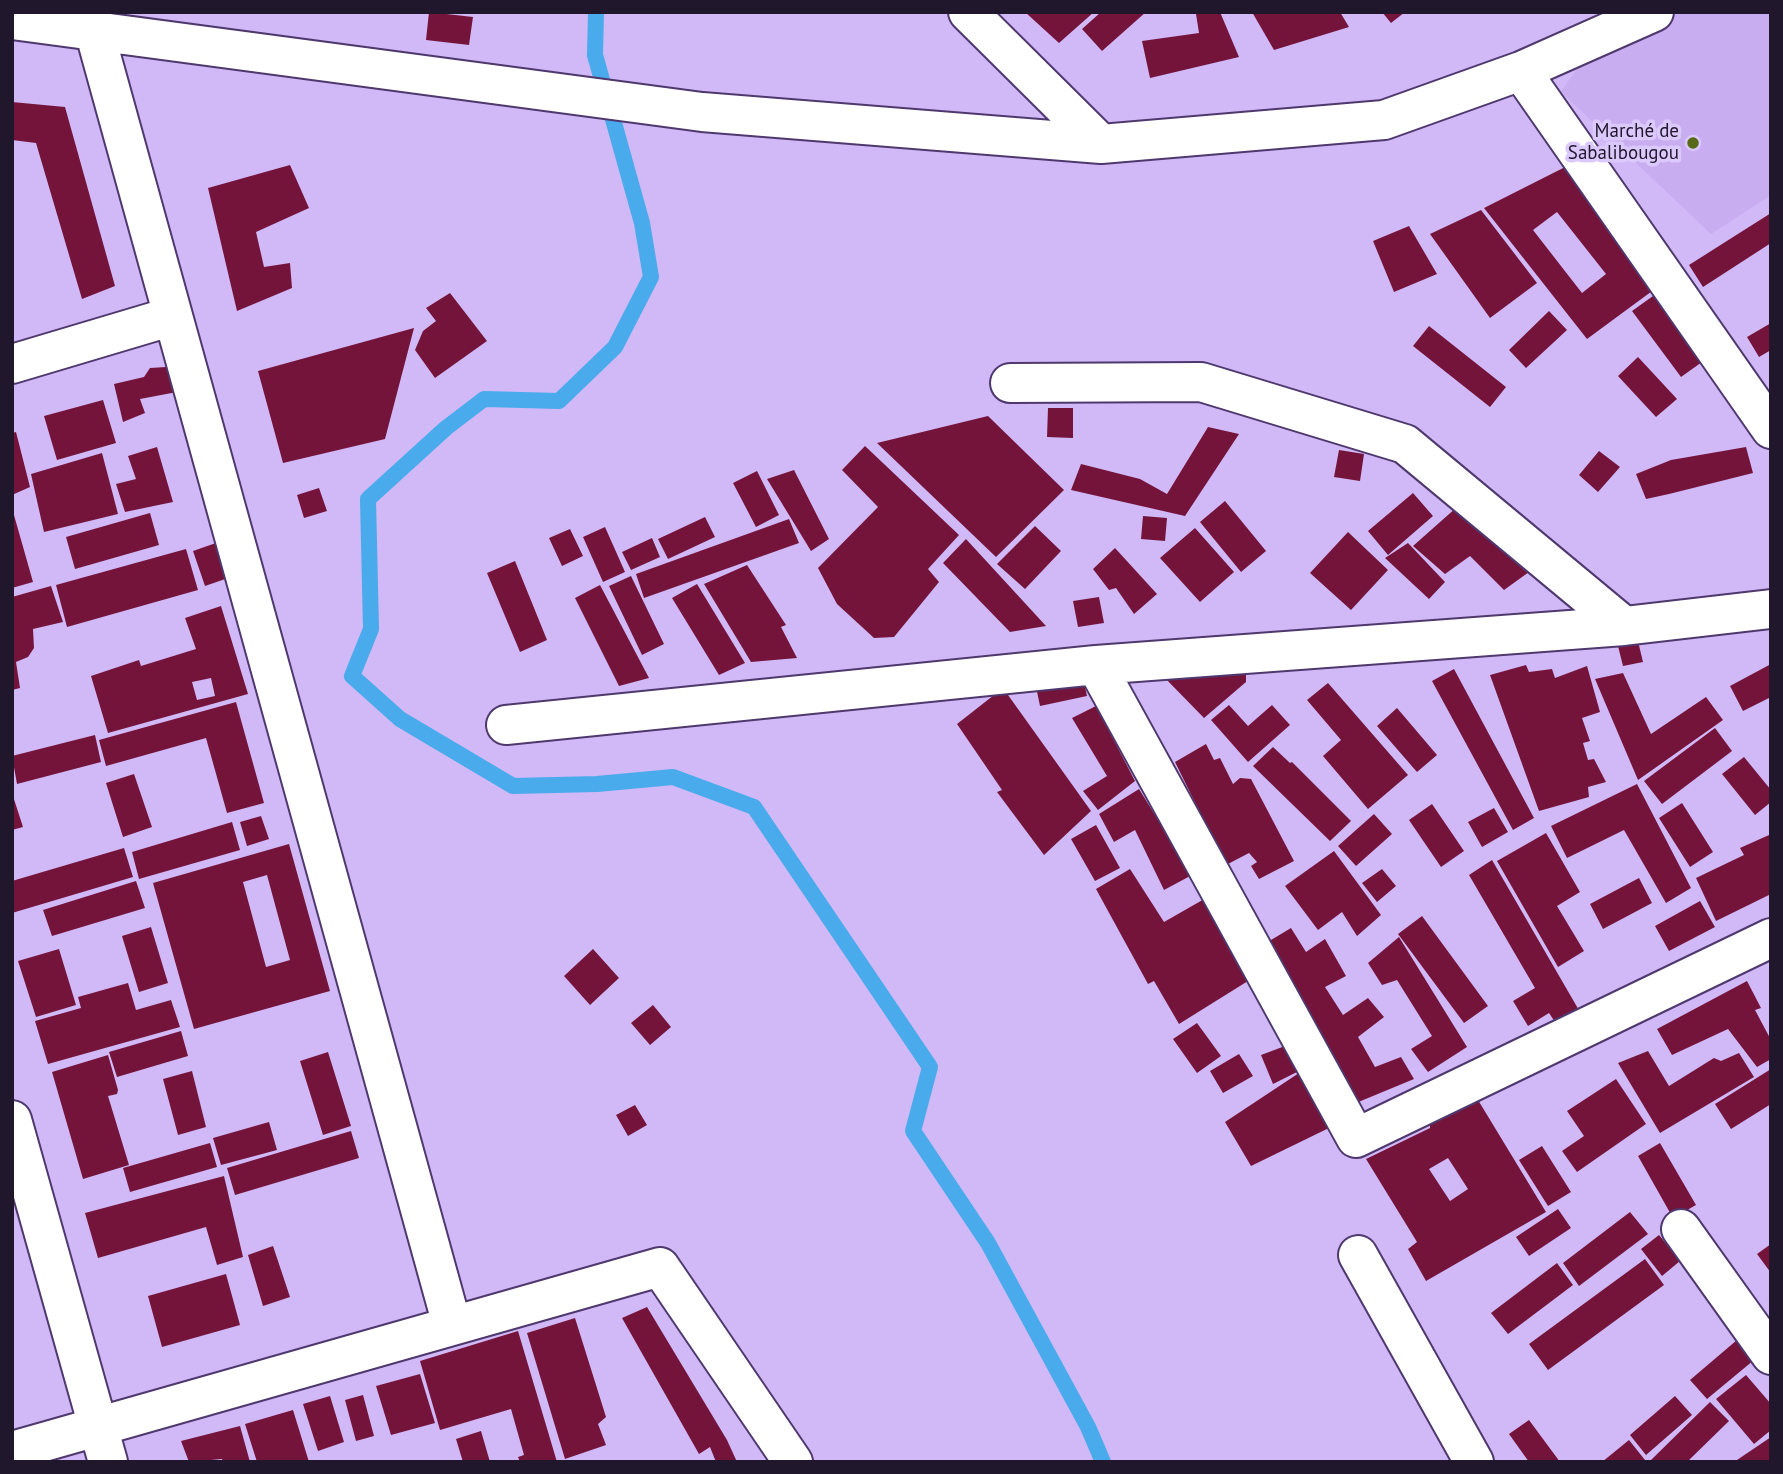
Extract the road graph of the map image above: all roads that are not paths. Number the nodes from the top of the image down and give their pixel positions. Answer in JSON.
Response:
{"nodes":[{"id":1,"x":968,"y":12,"type":"edge"},
{"id":2,"x":1654,"y":12,"type":"edge"},
{"id":3,"x":12,"y":20,"type":"edge"},
{"id":4,"x":91,"y":21,"type":"edge"},
{"id":5,"x":1606,"y":21,"type":"edge"},
{"id":6,"x":1521,"y":71,"type":"junction"},
{"id":7,"x":1101,"y":144,"type":"junction"},
{"id":8,"x":173,"y":316,"type":"junction"},
{"id":9,"x":12,"y":364,"type":"edge"},
{"id":10,"x":1010,"y":383,"type":"dead end"},
{"id":11,"x":1771,"y":429,"type":"edge"},
{"id":12,"x":1771,"y":609,"type":"edge"},
{"id":13,"x":1624,"y":626,"type":"junction"},
{"id":14,"x":1096,"y":665,"type":"junction"},
{"id":15,"x":506,"y":724,"type":"dead end"},
{"id":16,"x":1771,"y":938,"type":"edge"},
{"id":17,"x":12,"y":1120,"type":"edge"},
{"id":18,"x":1681,"y":1229,"type":"dead end"},
{"id":19,"x":1358,"y":1255,"type":"dead end"},
{"id":20,"x":452,"y":1325,"type":"junction"},
{"id":21,"x":1771,"y":1355,"type":"edge"},
{"id":22,"x":103,"y":1444,"type":"edge"},
{"id":23,"x":12,"y":1451,"type":"edge"},
{"id":24,"x":793,"y":1462,"type":"edge"},
{"id":25,"x":1474,"y":1462,"type":"edge"}],
"edges":[{"from":1,"to":7,"type":"street"},
{"from":2,"to":5,"type":"street"},
{"from":3,"to":4,"type":"street"},
{"from":4,"to":7,"type":"street"},
{"from":4,"to":8,"type":"street"},
{"from":5,"to":6,"type":"street"},
{"from":6,"to":7,"type":"street"},
{"from":6,"to":11,"type":"street"},
{"from":8,"to":9,"type":"street"},
{"from":8,"to":20,"type":"street"},
{"from":10,"to":13,"type":"street"},
{"from":12,"to":13,"type":"street"},
{"from":13,"to":14,"type":"street"},
{"from":14,"to":15,"type":"street"},
{"from":14,"to":16,"type":"street"},
{"from":17,"to":22,"type":"street"},
{"from":18,"to":21,"type":"street"},
{"from":19,"to":25,"type":"street"},
{"from":20,"to":22,"type":"street"},
{"from":20,"to":24,"type":"street"},
{"from":22,"to":23,"type":"street"}]}
